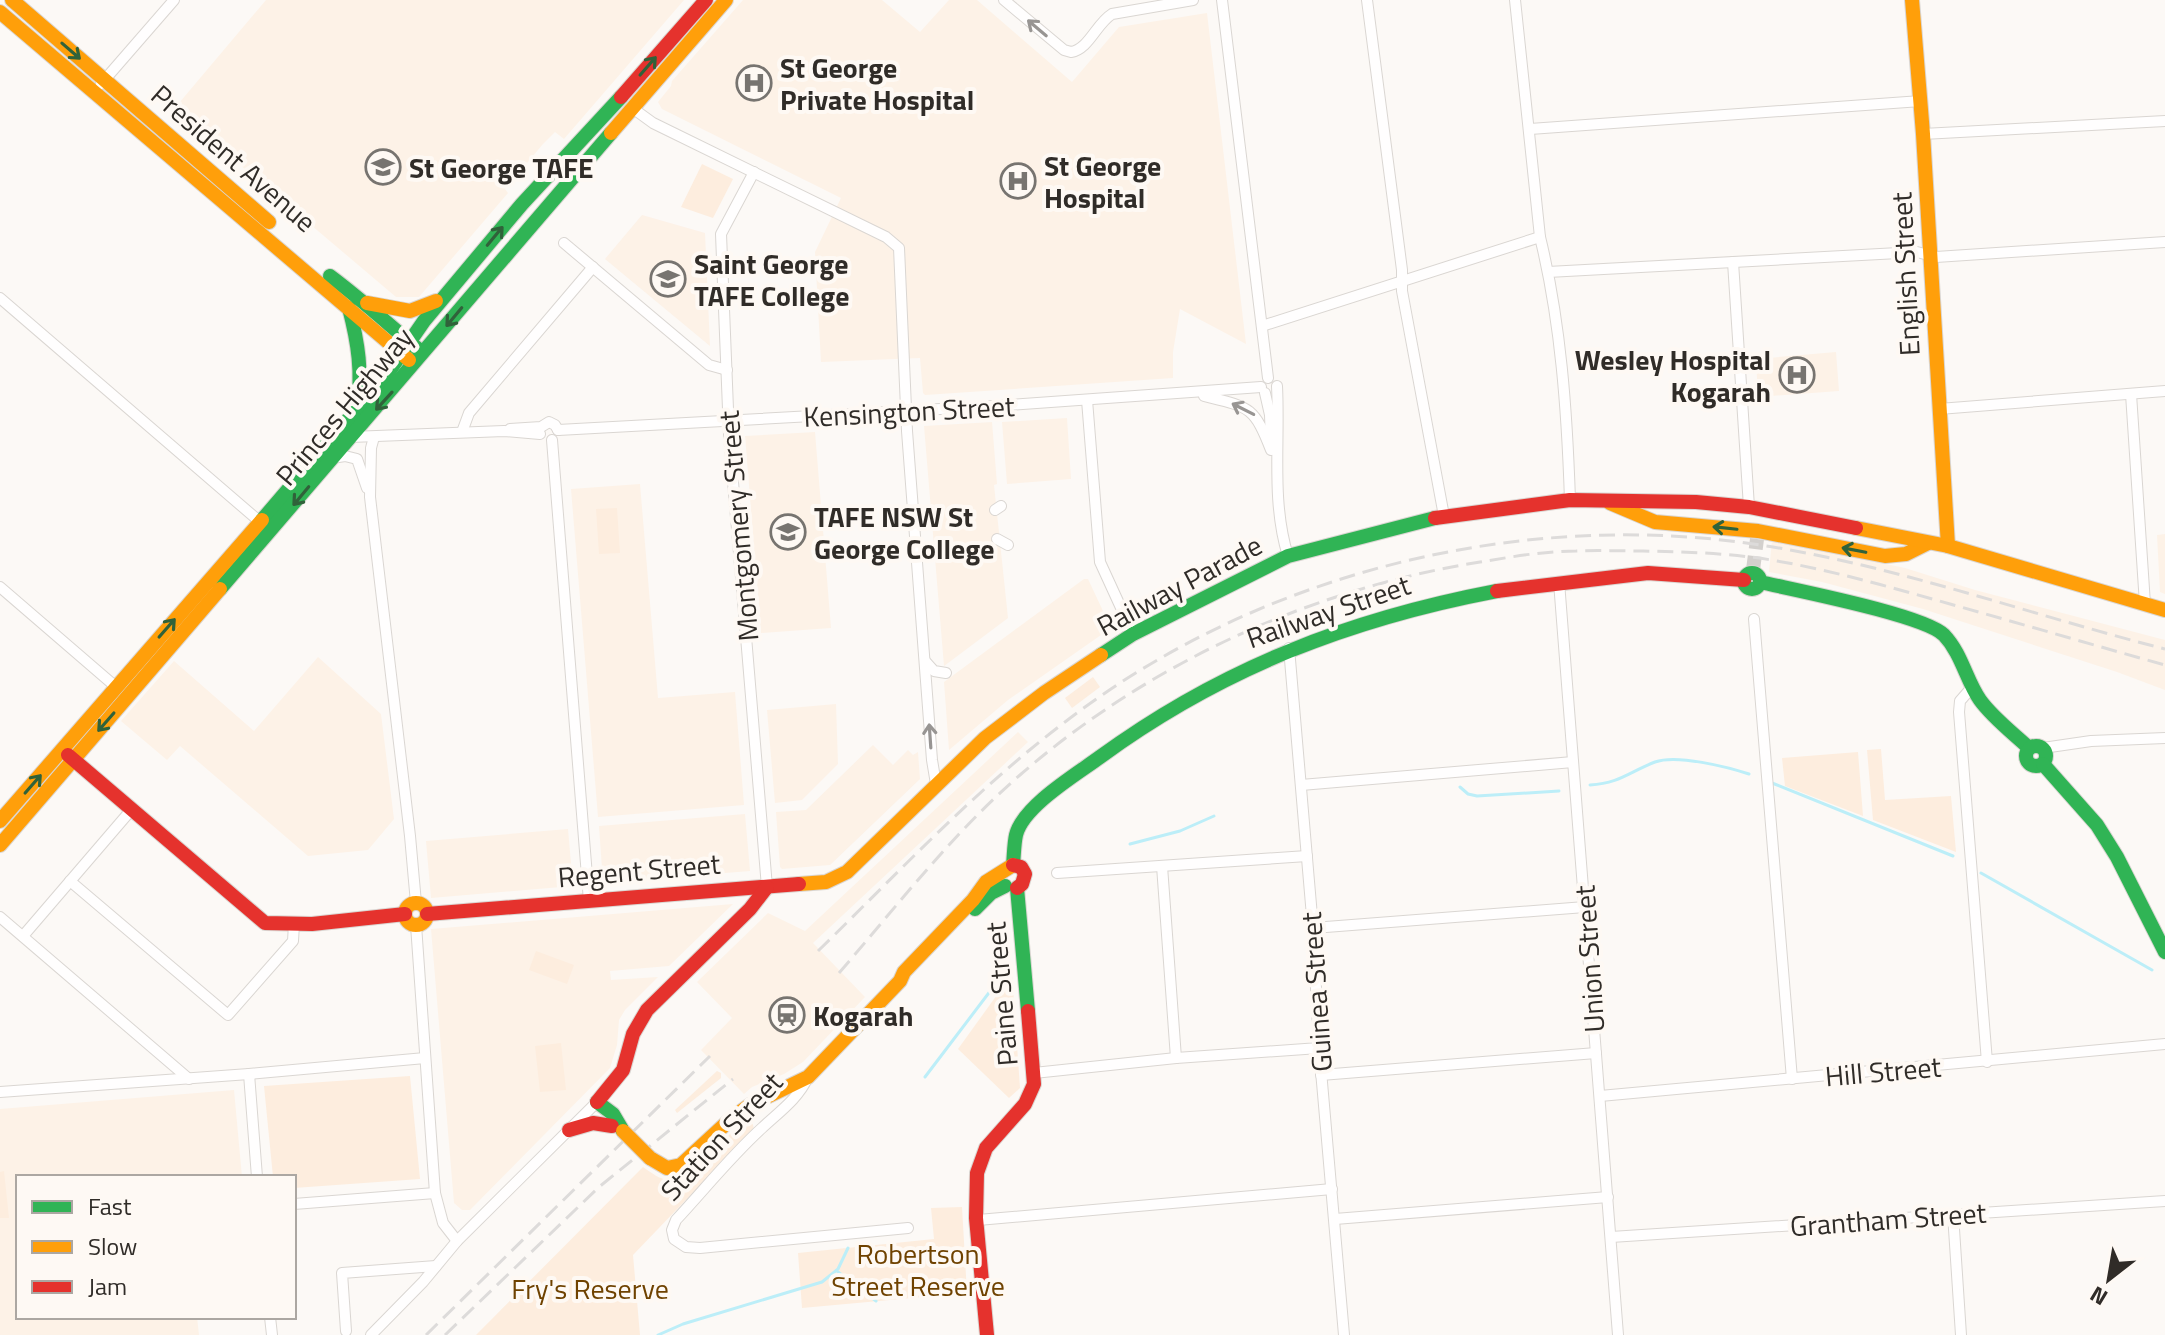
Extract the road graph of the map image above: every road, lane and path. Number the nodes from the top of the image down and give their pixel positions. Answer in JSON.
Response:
{"nodes":[{"id":1,"x":174,"y":0,"type":"edge"},
{"id":2,"x":706,"y":0,"type":"edge"},
{"id":3,"x":726,"y":0,"type":"edge"},
{"id":4,"x":1004,"y":0,"type":"edge"},
{"id":5,"x":1193,"y":0,"type":"edge"},
{"id":6,"x":1222,"y":0,"type":"edge"},
{"id":7,"x":1367,"y":0,"type":"edge"},
{"id":8,"x":1515,"y":0,"type":"edge"},
{"id":9,"x":1912,"y":0,"type":"edge"},
{"id":10,"x":16,"y":2,"type":"edge"},
{"id":11,"x":2,"y":19,"type":"edge"},
{"id":12,"x":101,"y":84,"type":"junction"},
{"id":13,"x":1921,"y":101,"type":"junction"},
{"id":14,"x":626,"y":103,"type":"junction"},
{"id":15,"x":2165,"y":121,"type":"edge"},
{"id":16,"x":1530,"y":129,"type":"junction"},
{"id":17,"x":1923,"y":134,"type":"junction"},
{"id":18,"x":163,"y":148,"type":"junction"},
{"id":19,"x":754,"y":172,"type":"junction"},
{"id":20,"x":1540,"y":237,"type":"junction"},
{"id":21,"x":2165,"y":242,"type":"edge"},
{"id":22,"x":564,"y":243,"type":"dead end"},
{"id":23,"x":1929,"y":255,"type":"junction"},
{"id":24,"x":1733,"y":262,"type":"junction"},
{"id":25,"x":593,"y":267,"type":"junction"},
{"id":26,"x":1548,"y":272,"type":"junction"},
{"id":27,"x":1402,"y":280,"type":"junction"},
{"id":28,"x":445,"y":295,"type":"junction"},
{"id":29,"x":0,"y":298,"type":"edge"},
{"id":30,"x":367,"y":303,"type":"junction"},
{"id":31,"x":349,"y":308,"type":"junction"},
{"id":32,"x":1262,"y":326,"type":"junction"},
{"id":33,"x":405,"y":347,"type":"junction"},
{"id":34,"x":419,"y":359,"type":"junction"},
{"id":35,"x":727,"y":370,"type":"junction"},
{"id":36,"x":1272,"y":382,"type":"junction"},
{"id":37,"x":1263,"y":390,"type":"junction"},
{"id":38,"x":2165,"y":391,"type":"edge"},
{"id":39,"x":1193,"y":393,"type":"junction"},
{"id":40,"x":2131,"y":394,"type":"junction"},
{"id":41,"x":1087,"y":400,"type":"junction"},
{"id":42,"x":1939,"y":409,"type":"junction"},
{"id":43,"x":907,"y":411,"type":"junction"},
{"id":44,"x":356,"y":412,"type":"junction"},
{"id":45,"x":728,"y":420,"type":"junction"},
{"id":46,"x":541,"y":430,"type":"junction"},
{"id":47,"x":462,"y":432,"type":"junction"},
{"id":48,"x":555,"y":435,"type":"junction"},
{"id":49,"x":351,"y":437,"type":"junction"},
{"id":50,"x":374,"y":437,"type":"junction"},
{"id":51,"x":1271,"y":450,"type":"junction"},
{"id":52,"x":332,"y":458,"type":"junction"},
{"id":53,"x":1277,"y":479,"type":"junction"},
{"id":54,"x":370,"y":497,"type":"junction"},
{"id":55,"x":1570,"y":500,"type":"junction"},
{"id":56,"x":1604,"y":500,"type":"junction"},
{"id":57,"x":1649,"y":500,"type":"junction"},
{"id":58,"x":1749,"y":507,"type":"junction"},
{"id":59,"x":1444,"y":516,"type":"junction"},
{"id":60,"x":259,"y":521,"type":"junction"},
{"id":61,"x":1664,"y":523,"type":"junction"},
{"id":62,"x":997,"y":539,"type":"dead end"},
{"id":63,"x":1928,"y":543,"type":"junction"},
{"id":64,"x":1008,"y":545,"type":"dead end"},
{"id":65,"x":1948,"y":546,"type":"junction"},
{"id":66,"x":1288,"y":556,"type":"junction"},
{"id":67,"x":1559,"y":582,"type":"junction"},
{"id":68,"x":0,"y":587,"type":"edge"},
{"id":69,"x":2145,"y":604,"type":"junction"},
{"id":70,"x":2165,"y":610,"type":"edge"},
{"id":71,"x":1754,"y":619,"type":"dead end"},
{"id":72,"x":1133,"y":634,"type":"junction"},
{"id":73,"x":1289,"y":648,"type":"junction"},
{"id":74,"x":924,"y":659,"type":"junction"},
{"id":75,"x":946,"y":673,"type":"dead end"},
{"id":76,"x":1973,"y":686,"type":"junction"},
{"id":77,"x":116,"y":687,"type":"junction"},
{"id":78,"x":2165,"y":738,"type":"edge"},
{"id":79,"x":2036,"y":748,"type":"junction"},
{"id":80,"x":68,"y":755,"type":"junction"},
{"id":81,"x":1573,"y":762,"type":"junction"},
{"id":82,"x":936,"y":784,"type":"junction"},
{"id":83,"x":1301,"y":785,"type":"junction"},
{"id":84,"x":132,"y":809,"type":"junction"},
{"id":85,"x":0,"y":821,"type":"edge"},
{"id":86,"x":0,"y":845,"type":"edge"},
{"id":87,"x":1307,"y":856,"type":"junction"},
{"id":88,"x":1162,"y":866,"type":"junction"},
{"id":89,"x":851,"y":868,"type":"joint"},
{"id":90,"x":1057,"y":873,"type":"dead end"},
{"id":91,"x":1009,"y":878,"type":"junction"},
{"id":92,"x":70,"y":881,"type":"junction"},
{"id":93,"x":767,"y":887,"type":"junction"},
{"id":94,"x":589,"y":901,"type":"junction"},
{"id":95,"x":1585,"y":907,"type":"junction"},
{"id":96,"x":412,"y":914,"type":"junction"},
{"id":97,"x":0,"y":917,"type":"edge"},
{"id":98,"x":294,"y":924,"type":"junction"},
{"id":99,"x":1313,"y":928,"type":"junction"},
{"id":100,"x":23,"y":936,"type":"junction"},
{"id":101,"x":2165,"y":950,"type":"edge"},
{"id":102,"x":2165,"y":1044,"type":"edge"},
{"id":103,"x":1319,"y":1048,"type":"junction"},
{"id":104,"x":1596,"y":1053,"type":"junction"},
{"id":105,"x":425,"y":1058,"type":"junction"},
{"id":106,"x":1176,"y":1058,"type":"junction"},
{"id":107,"x":1987,"y":1062,"type":"junction"},
{"id":108,"x":1034,"y":1073,"type":"junction"},
{"id":109,"x":249,"y":1074,"type":"junction"},
{"id":110,"x":1321,"y":1075,"type":"junction"},
{"id":111,"x":808,"y":1077,"type":"junction"},
{"id":112,"x":189,"y":1079,"type":"junction"},
{"id":113,"x":1792,"y":1079,"type":"junction"},
{"id":114,"x":0,"y":1092,"type":"edge"},
{"id":115,"x":768,"y":1096,"type":"junction"},
{"id":116,"x":1600,"y":1096,"type":"junction"},
{"id":117,"x":597,"y":1102,"type":"junction"},
{"id":118,"x":750,"y":1105,"type":"junction"},
{"id":119,"x":776,"y":1116,"type":"junction"},
{"id":120,"x":618,"y":1128,"type":"junction"},
{"id":121,"x":761,"y":1128,"type":"junction"},
{"id":122,"x":569,"y":1130,"type":"junction"},
{"id":123,"x":257,"y":1175,"type":"edge"},
{"id":124,"x":1332,"y":1189,"type":"junction"},
{"id":125,"x":435,"y":1193,"type":"junction"},
{"id":126,"x":1608,"y":1197,"type":"junction"},
{"id":127,"x":2165,"y":1201,"type":"edge"},
{"id":128,"x":296,"y":1204,"type":"edge"},
{"id":129,"x":1953,"y":1214,"type":"junction"},
{"id":130,"x":1335,"y":1219,"type":"junction"},
{"id":131,"x":978,"y":1220,"type":"junction"},
{"id":132,"x":908,"y":1228,"type":"dead end"},
{"id":133,"x":1611,"y":1237,"type":"junction"},
{"id":134,"x":457,"y":1241,"type":"junction"},
{"id":135,"x":436,"y":1266,"type":"junction"},
{"id":136,"x":346,"y":1331,"type":"dead end"},
{"id":137,"x":371,"y":1335,"type":"edge"},
{"id":138,"x":987,"y":1335,"type":"edge"},
{"id":139,"x":1344,"y":1335,"type":"edge"},
{"id":140,"x":1618,"y":1335,"type":"edge"},
{"id":141,"x":1961,"y":1335,"type":"edge"}],
"edges":[{"from":1,"to":12,"type":"street"},
{"from":14,"to":2,"type":"main road","name":"Princes Highway","one_way":true},
{"from":3,"to":14,"type":"main road","name":"Princes Highway"},
{"from":5,"to":4,"type":"street","one_way":true},
{"from":6,"to":32,"type":"street"},
{"from":7,"to":27,"type":"street"},
{"from":8,"to":16,"type":"street"},
{"from":9,"to":13,"type":"main road","name":"English Street"},
{"from":10,"to":12,"type":"main road","name":"President Avenue","one_way":true},
{"from":11,"to":18,"type":"main road","name":"President Avenue"},
{"from":12,"to":18,"type":"main road","name":"President Avenue"},
{"from":12,"to":30,"type":"main road","name":"President Avenue"},
{"from":13,"to":16,"type":"street"},
{"from":13,"to":17,"type":"main road","name":"English Street"},
{"from":14,"to":19,"type":"street"},
{"from":28,"to":14,"type":"main road","name":"Princes Highway","one_way":true},
{"from":14,"to":34,"type":"main road","name":"Princes Highway","one_way":true},
{"from":15,"to":17,"type":"street"},
{"from":16,"to":20,"type":"street"},
{"from":17,"to":23,"type":"main road","name":"English Street"},
{"from":18,"to":31,"type":"main road","name":"President Avenue"},
{"from":19,"to":35,"type":"street","name":"Montgomery Street"},
{"from":19,"to":43,"type":"street"},
{"from":20,"to":26,"type":"street"},
{"from":20,"to":27,"type":"street"},
{"from":21,"to":23,"type":"street"},
{"from":22,"to":25,"type":"street"},
{"from":23,"to":24,"type":"street"},
{"from":23,"to":42,"type":"main road","name":"English Street"},
{"from":24,"to":26,"type":"street"},
{"from":24,"to":58,"type":"street"},
{"from":25,"to":35,"type":"street"},
{"from":25,"to":47,"type":"street"},
{"from":26,"to":55,"type":"street"},
{"from":27,"to":32,"type":"street"},
{"from":27,"to":59,"type":"street"},
{"from":28,"to":30,"type":"main road"},
{"from":28,"to":33,"type":"main road","name":"Princes Highway"},
{"from":29,"to":60,"type":"street"},
{"from":30,"to":33,"type":"main road","name":"President Avenue"},
{"from":31,"to":33,"type":"main road","name":"President Avenue"},
{"from":31,"to":44,"type":"main road"},
{"from":32,"to":36,"type":"street"},
{"from":33,"to":34,"type":"main road","name":"President Avenue"},
{"from":33,"to":44,"type":"main road","name":"Princes Highway"},
{"from":34,"to":49,"type":"main road","name":"Princes Highway","one_way":true},
{"from":35,"to":45,"type":"street","name":"Montgomery Street"},
{"from":36,"to":37,"type":"street"},
{"from":36,"to":53,"type":"street"},
{"from":37,"to":39,"type":"street","name":"Kensington Street"},
{"from":37,"to":51,"type":"street"},
{"from":38,"to":40,"type":"street"},
{"from":39,"to":41,"type":"street","name":"Kensington Street"},
{"from":51,"to":39,"type":"street","one_way":true},
{"from":40,"to":42,"type":"street"},
{"from":40,"to":69,"type":"street"},
{"from":41,"to":43,"type":"street","name":"Kensington Street"},
{"from":41,"to":72,"type":"street"},
{"from":42,"to":65,"type":"main road","name":"English Street"},
{"from":43,"to":45,"type":"street","name":"Kensington Street"},
{"from":43,"to":74,"type":"street"},
{"from":44,"to":60,"type":"main road","name":"Princes Highway"},
{"from":45,"to":48,"type":"street","name":"Kensington Street"},
{"from":45,"to":93,"type":"street","name":"Montgomery Street"},
{"from":46,"to":47,"type":"street"},
{"from":46,"to":48,"type":"street"},
{"from":46,"to":48,"type":"street","name":"Kensington Street"},
{"from":47,"to":50,"type":"street"},
{"from":48,"to":94,"type":"street"},
{"from":49,"to":50,"type":"street"},
{"from":49,"to":52,"type":"main road","name":"Princes Highway"},
{"from":50,"to":54,"type":"street"},
{"from":51,"to":53,"type":"street"},
{"from":52,"to":54,"type":"street"},
{"from":52,"to":80,"type":"main road","name":"Princes Highway","one_way":true},
{"from":53,"to":66,"type":"street"},
{"from":54,"to":96,"type":"street"},
{"from":55,"to":56,"type":"main road","name":"Railway Parade"},
{"from":55,"to":59,"type":"main road","name":"Railway Parade"},
{"from":56,"to":57,"type":"main road","name":"Railway Parade"},
{"from":56,"to":61,"type":"main road","name":"Railway Parade"},
{"from":57,"to":58,"type":"main road","name":"Railway Parade"},
{"from":57,"to":61,"type":"main road"},
{"from":58,"to":63,"type":"main road","name":"Railway Parade"},
{"from":59,"to":66,"type":"main road","name":"Railway Parade"},
{"from":77,"to":60,"type":"main road","name":"Princes Highway","one_way":true},
{"from":63,"to":61,"type":"main road","name":"Railway Parade","one_way":true},
{"from":62,"to":64,"type":"street"},
{"from":63,"to":65,"type":"main road","name":"Railway Parade"},
{"from":65,"to":69,"type":"main road","name":"Railway Parade"},
{"from":66,"to":72,"type":"main road","name":"Railway Parade"},
{"from":67,"to":73,"type":"main road","name":"Railway Street"},
{"from":67,"to":76,"type":"main road","name":"Railway Street"},
{"from":67,"to":81,"type":"street","name":"Union Street"},
{"from":68,"to":77,"type":"street"},
{"from":69,"to":70,"type":"main road","name":"Railway Parade"},
{"from":71,"to":113,"type":"street"},
{"from":72,"to":82,"type":"main road","name":"Railway Parade"},
{"from":73,"to":83,"type":"street","name":"Guinea Street"},
{"from":73,"to":91,"type":"main road","name":"Railway Street"},
{"from":74,"to":75,"type":"street"},
{"from":82,"to":74,"type":"street","one_way":true},
{"from":76,"to":79,"type":"main road","name":"Railway Street"},
{"from":76,"to":107,"type":"street"},
{"from":77,"to":80,"type":"main road","name":"Princes Highway"},
{"from":78,"to":79,"type":"street"},
{"from":79,"to":101,"type":"main road"},
{"from":80,"to":84,"type":"main road"},
{"from":85,"to":80,"type":"main road","name":"Princes Highway","one_way":true},
{"from":80,"to":86,"type":"main road","name":"Princes Highway"},
{"from":81,"to":83,"type":"street"},
{"from":81,"to":95,"type":"street","name":"Union Street"},
{"from":82,"to":89,"type":"main road","name":"Railway Parade"},
{"from":83,"to":87,"type":"street","name":"Guinea Street"},
{"from":84,"to":92,"type":"street"},
{"from":84,"to":98,"type":"main road"},
{"from":87,"to":88,"type":"street"},
{"from":87,"to":99,"type":"street","name":"Guinea Street"},
{"from":88,"to":90,"type":"street"},
{"from":88,"to":106,"type":"street"},
{"from":89,"to":93,"type":"main road","name":"Regent Street"},
{"from":91,"to":108,"type":"main road","name":"Paine Street"},
{"from":91,"to":111,"type":"main road","name":"Station Street"},
{"from":92,"to":98,"type":"street"},
{"from":92,"to":100,"type":"street"},
{"from":93,"to":94,"type":"main road","name":"Regent Street"},
{"from":93,"to":117,"type":"main road"},
{"from":94,"to":96,"type":"main road","name":"Regent Street"},
{"from":95,"to":99,"type":"street"},
{"from":95,"to":104,"type":"street","name":"Union Street"},
{"from":96,"to":98,"type":"main road"},
{"from":96,"to":105,"type":"street"},
{"from":97,"to":100,"type":"street"},
{"from":99,"to":103,"type":"street","name":"Guinea Street"},
{"from":100,"to":112,"type":"street"},
{"from":102,"to":107,"type":"street","name":"Hill Street"},
{"from":103,"to":106,"type":"street"},
{"from":103,"to":110,"type":"street","name":"Guinea Street"},
{"from":104,"to":110,"type":"street"},
{"from":104,"to":116,"type":"street","name":"Union Street"},
{"from":105,"to":109,"type":"street"},
{"from":105,"to":125,"type":"street"},
{"from":106,"to":108,"type":"street"},
{"from":107,"to":113,"type":"street","name":"Hill Street"},
{"from":108,"to":131,"type":"main road","name":"Paine Street"},
{"from":109,"to":112,"type":"street"},
{"from":109,"to":123,"type":"street"},
{"from":110,"to":124,"type":"street","name":"Guinea Street"},
{"from":111,"to":115,"type":"main road","name":"Station Street"},
{"from":111,"to":119,"type":"street","name":"Station Street"},
{"from":112,"to":114,"type":"street"},
{"from":113,"to":116,"type":"street","name":"Hill Street"},
{"from":115,"to":118,"type":"main road","name":"Station Street"},
{"from":115,"to":119,"type":"street"},
{"from":116,"to":126,"type":"street","name":"Union Street"},
{"from":117,"to":120,"type":"main road","name":"Station Street"},
{"from":117,"to":122,"type":"street"},
{"from":118,"to":120,"type":"main road","name":"Station Street","bridge":true},
{"from":118,"to":121,"type":"street"},
{"from":119,"to":121,"type":"street","name":"Station Street"},
{"from":120,"to":122,"type":"main road"},
{"from":121,"to":132,"type":"street","name":"Station Street"},
{"from":122,"to":134,"type":"street"},
{"from":124,"to":130,"type":"street","name":"Guinea Street"},
{"from":124,"to":131,"type":"street"},
{"from":125,"to":128,"type":"street"},
{"from":125,"to":134,"type":"street"},
{"from":126,"to":130,"type":"street"},
{"from":126,"to":133,"type":"street","name":"Union Street"},
{"from":127,"to":129,"type":"street","name":"Grantham Street"},
{"from":129,"to":133,"type":"street","name":"Grantham Street"},
{"from":129,"to":141,"type":"street"},
{"from":130,"to":139,"type":"street","name":"Guinea Street"},
{"from":131,"to":138,"type":"main road","name":"Paine Street"},
{"from":133,"to":140,"type":"street","name":"Union Street"},
{"from":134,"to":135,"type":"street"},
{"from":135,"to":136,"type":"street"},
{"from":135,"to":137,"type":"street"}]}
